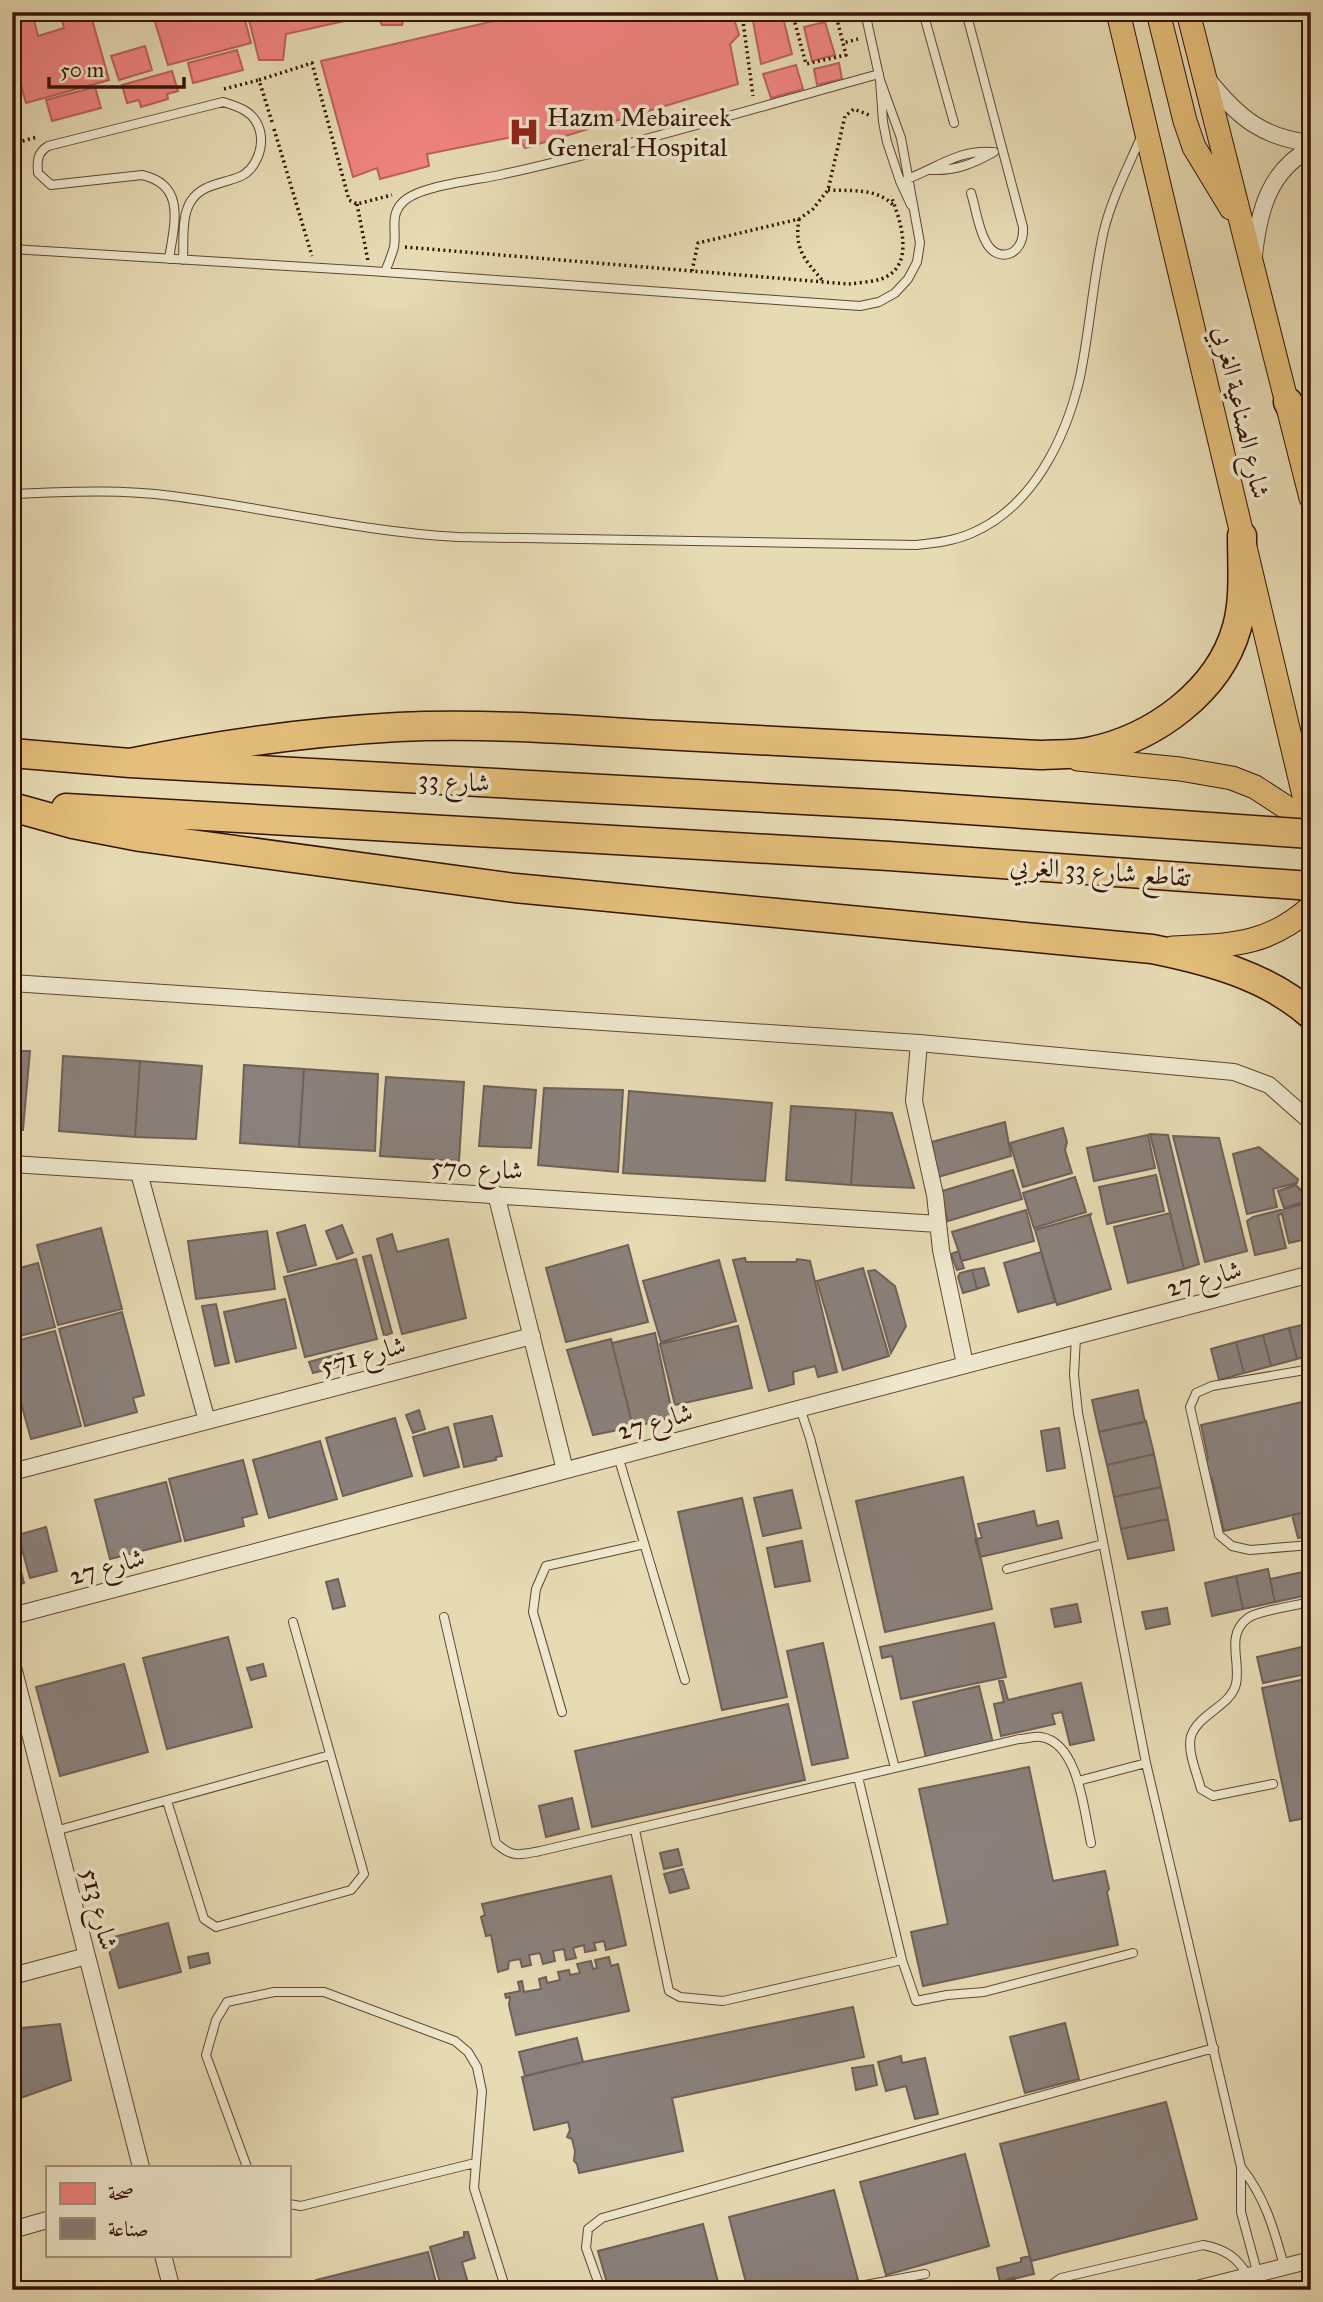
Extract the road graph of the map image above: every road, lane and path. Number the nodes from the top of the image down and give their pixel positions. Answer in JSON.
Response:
{"nodes":[{"id":1,"x":748,"y":12,"type":"edge"},
{"id":2,"x":792,"y":12,"type":"edge"},
{"id":3,"x":835,"y":12,"type":"edge"},
{"id":4,"x":923,"y":12,"type":"edge"},
{"id":5,"x":966,"y":12,"type":"edge"},
{"id":6,"x":1118,"y":12,"type":"edge"},
{"id":7,"x":1158,"y":12,"type":"edge"},
{"id":8,"x":1188,"y":12,"type":"edge"},
{"id":9,"x":742,"y":13,"type":"edge"},
{"id":10,"x":866,"y":14,"type":"edge"},
{"id":11,"x":870,"y":36,"type":"junction"},
{"id":12,"x":843,"y":43,"type":"junction"},
{"id":13,"x":1203,"y":74,"type":"junction"},
{"id":14,"x":880,"y":77,"type":"junction"},
{"id":15,"x":755,"y":108,"type":"junction"},
{"id":16,"x":870,"y":115,"type":"dead end"},
{"id":17,"x":954,"y":123,"type":"dead end"},
{"id":18,"x":1146,"y":128,"type":"junction"},
{"id":19,"x":1311,"y":142,"type":"edge"},
{"id":20,"x":1311,"y":148,"type":"edge"},
{"id":21,"x":997,"y":151,"type":"junction"},
{"id":22,"x":910,"y":178,"type":"junction"},
{"id":23,"x":900,"y":181,"type":"junction"},
{"id":24,"x":828,"y":190,"type":"junction"},
{"id":25,"x":889,"y":191,"type":"dead end"},
{"id":26,"x":971,"y":193,"type":"dead end"},
{"id":27,"x":393,"y":195,"type":"dead end"},
{"id":28,"x":357,"y":204,"type":"junction"},
{"id":29,"x":12,"y":206,"type":"edge"},
{"id":30,"x":897,"y":209,"type":"junction"},
{"id":31,"x":914,"y":210,"type":"junction"},
{"id":32,"x":799,"y":219,"type":"junction"},
{"id":33,"x":1242,"y":226,"type":"junction"},
{"id":34,"x":32,"y":237,"type":"dead end"},
{"id":35,"x":394,"y":246,"type":"junction"},
{"id":36,"x":12,"y":249,"type":"edge"},
{"id":37,"x":169,"y":259,"type":"junction"},
{"id":38,"x":183,"y":260,"type":"junction"},
{"id":39,"x":316,"y":268,"type":"junction"},
{"id":40,"x":1253,"y":268,"type":"junction"},
{"id":41,"x":370,"y":271,"type":"junction"},
{"id":42,"x":692,"y":271,"type":"junction"},
{"id":43,"x":385,"y":272,"type":"junction"},
{"id":44,"x":823,"y":281,"type":"junction"},
{"id":45,"x":1288,"y":402,"type":"junction"},
{"id":46,"x":1311,"y":447,"type":"edge"},
{"id":47,"x":12,"y":495,"type":"edge"},
{"id":48,"x":1311,"y":498,"type":"edge"},
{"id":49,"x":1242,"y":536,"type":"junction"},
{"id":50,"x":12,"y":753,"type":"edge"},
{"id":51,"x":1040,"y":755,"type":"junction"},
{"id":52,"x":130,"y":763,"type":"junction"},
{"id":53,"x":1308,"y":804,"type":"edge"},
{"id":54,"x":896,"y":805,"type":"joint"},
{"id":55,"x":12,"y":806,"type":"edge"},
{"id":56,"x":1311,"y":825,"type":"edge"},
{"id":57,"x":1311,"y":837,"type":"edge"},
{"id":58,"x":889,"y":856,"type":"joint"},
{"id":59,"x":1311,"y":886,"type":"edge"},
{"id":60,"x":1311,"y":907,"type":"edge"},
{"id":61,"x":1152,"y":949,"type":"junction"},
{"id":62,"x":12,"y":983,"type":"edge"},
{"id":63,"x":1311,"y":1015,"type":"edge"},
{"id":64,"x":919,"y":1042,"type":"junction"},
{"id":65,"x":1311,"y":1122,"type":"edge"},
{"id":66,"x":12,"y":1164,"type":"edge"},
{"id":67,"x":139,"y":1174,"type":"junction"},
{"id":68,"x":496,"y":1194,"type":"junction"},
{"id":69,"x":938,"y":1224,"type":"junction"},
{"id":70,"x":1311,"y":1274,"type":"edge"},
{"id":71,"x":532,"y":1336,"type":"junction"},
{"id":72,"x":1076,"y":1337,"type":"junction"},
{"id":73,"x":965,"y":1364,"type":"junction"},
{"id":74,"x":1311,"y":1369,"type":"edge"},
{"id":75,"x":800,"y":1408,"type":"junction"},
{"id":76,"x":207,"y":1421,"type":"junction"},
{"id":77,"x":618,"y":1456,"type":"junction"},
{"id":78,"x":565,"y":1469,"type":"junction"},
{"id":79,"x":12,"y":1472,"type":"edge"},
{"id":80,"x":644,"y":1544,"type":"junction"},
{"id":81,"x":1103,"y":1544,"type":"junction"},
{"id":82,"x":1311,"y":1545,"type":"edge"},
{"id":83,"x":1007,"y":1569,"type":"dead end"},
{"id":84,"x":1311,"y":1602,"type":"edge"},
{"id":85,"x":12,"y":1616,"type":"edge"},
{"id":86,"x":444,"y":1617,"type":"dead end"},
{"id":87,"x":293,"y":1622,"type":"dead end"},
{"id":88,"x":12,"y":1663,"type":"edge"},
{"id":89,"x":685,"y":1680,"type":"dead end"},
{"id":90,"x":562,"y":1712,"type":"dead end"},
{"id":91,"x":330,"y":1755,"type":"junction"},
{"id":92,"x":1146,"y":1763,"type":"junction"},
{"id":93,"x":895,"y":1768,"type":"junction"},
{"id":94,"x":858,"y":1777,"type":"junction"},
{"id":95,"x":1078,"y":1781,"type":"junction"},
{"id":96,"x":1273,"y":1784,"type":"dead end"},
{"id":97,"x":167,"y":1801,"type":"junction"},
{"id":98,"x":635,"y":1830,"type":"junction"},
{"id":99,"x":55,"y":1831,"type":"junction"},
{"id":100,"x":1091,"y":1843,"type":"dead end"},
{"id":101,"x":1133,"y":1954,"type":"dead end"},
{"id":102,"x":87,"y":1956,"type":"junction"},
{"id":103,"x":902,"y":1960,"type":"junction"},
{"id":104,"x":12,"y":1976,"type":"edge"},
{"id":105,"x":1214,"y":2048,"type":"junction"},
{"id":106,"x":475,"y":2163,"type":"junction"},
{"id":107,"x":141,"y":2166,"type":"edge"},
{"id":108,"x":247,"y":2166,"type":"edge"},
{"id":109,"x":1241,"y":2167,"type":"junction"},
{"id":110,"x":290,"y":2204,"type":"edge"},
{"id":111,"x":46,"y":2220,"type":"edge"},
{"id":112,"x":12,"y":2230,"type":"edge"},
{"id":113,"x":163,"y":2256,"type":"edge"},
{"id":114,"x":1311,"y":2260,"type":"edge"},
{"id":115,"x":1284,"y":2266,"type":"junction"},
{"id":116,"x":925,"y":2274,"type":"dead end"},
{"id":117,"x":1253,"y":2274,"type":"junction"},
{"id":118,"x":172,"y":2290,"type":"edge"},
{"id":119,"x":506,"y":2290,"type":"edge"},
{"id":120,"x":601,"y":2290,"type":"edge"},
{"id":121,"x":838,"y":2290,"type":"edge"},
{"id":122,"x":1044,"y":2290,"type":"edge"},
{"id":123,"x":1193,"y":2290,"type":"edge"},
{"id":124,"x":1262,"y":2290,"type":"edge"}],
"edges":[{"from":1,"to":9,"type":"path"},
{"from":2,"to":12,"type":"path"},
{"from":3,"to":12,"type":"path"},
{"from":4,"to":17,"type":"lane"},
{"from":5,"to":21,"type":"lane"},
{"from":6,"to":18,"type":"main road","name":"شارع الصناعية الغربي"},
{"from":7,"to":33,"type":"main road"},
{"from":8,"to":13,"type":"main road","name":"شارع الصناعية الغربي"},
{"from":9,"to":15,"type":"path"},
{"from":10,"to":11,"type":"lane"},
{"from":11,"to":12,"type":"path"},
{"from":11,"to":14,"type":"lane"},
{"from":13,"to":19,"type":"street"},
{"from":13,"to":33,"type":"main road","name":"شارع الصناعية الغربي"},
{"from":14,"to":15,"type":"lane"},
{"from":14,"to":22,"type":"lane"},
{"from":14,"to":23,"type":"lane"},
{"from":15,"to":35,"type":"lane"},
{"from":16,"to":24,"type":"path"},
{"from":18,"to":47,"type":"lane"},
{"from":18,"to":49,"type":"main road","name":"شارع الصناعية الغربي"},
{"from":20,"to":40,"type":"street"},
{"from":21,"to":22,"type":"lane"},
{"from":21,"to":26,"type":"lane"},
{"from":22,"to":23,"type":"lane"},
{"from":22,"to":31,"type":"lane"},
{"from":23,"to":31,"type":"lane"},
{"from":24,"to":30,"type":"path"},
{"from":24,"to":32,"type":"path"},
{"from":25,"to":30,"type":"path"},
{"from":27,"to":28,"type":"path"},
{"from":28,"to":39,"type":"path"},
{"from":28,"to":41,"type":"path"},
{"from":29,"to":34,"type":"path"},
{"from":30,"to":44,"type":"path"},
{"from":31,"to":43,"type":"lane"},
{"from":32,"to":42,"type":"path"},
{"from":32,"to":44,"type":"path"},
{"from":33,"to":40,"type":"main road","name":"شارع الصناعية الغربي"},
{"from":35,"to":42,"type":"path"},
{"from":35,"to":43,"type":"lane"},
{"from":36,"to":37,"type":"lane"},
{"from":37,"to":38,"type":"lane"},
{"from":37,"to":38,"type":"lane"},
{"from":38,"to":39,"type":"lane"},
{"from":39,"to":41,"type":"lane"},
{"from":40,"to":45,"type":"main road","name":"شارع الصناعية الغربي"},
{"from":41,"to":43,"type":"lane"},
{"from":42,"to":44,"type":"path"},
{"from":45,"to":46,"type":"highway"},
{"from":45,"to":48,"type":"main road","name":"شارع الصناعية الغربي"},
{"from":49,"to":51,"type":"highway"},
{"from":49,"to":53,"type":"main road","name":"شارع الصناعية الغربي"},
{"from":50,"to":52,"type":"highway","name":"شارع 33"},
{"from":51,"to":52,"type":"highway"},
{"from":51,"to":57,"type":"main road"},
{"from":52,"to":54,"type":"highway","name":"شارع 33"},
{"from":53,"to":56,"type":"main road","name":"شارع الصناعية الغربي"},
{"from":54,"to":57,"type":"highway","name":"تقاطع شارع 33 الغربي","bridge":true},
{"from":55,"to":58,"type":"highway","name":"شارع 33"},
{"from":55,"to":61,"type":"highway"},
{"from":58,"to":59,"type":"highway","name":"تقاطع شارع 33 الغربي"},
{"from":60,"to":61,"type":"main road"},
{"from":61,"to":63,"type":"highway"},
{"from":62,"to":64,"type":"street"},
{"from":64,"to":65,"type":"street"},
{"from":64,"to":69,"type":"street"},
{"from":66,"to":67,"type":"street","name":"شارع 570"},
{"from":67,"to":68,"type":"street","name":"شارع 570"},
{"from":67,"to":76,"type":"street"},
{"from":68,"to":69,"type":"street","name":"شارع 570"},
{"from":68,"to":71,"type":"street"},
{"from":69,"to":73,"type":"street"},
{"from":70,"to":72,"type":"street","name":"شارع 27"},
{"from":71,"to":76,"type":"street","name":"شارع 571"},
{"from":71,"to":78,"type":"street"},
{"from":72,"to":73,"type":"street","name":"شارع 27"},
{"from":72,"to":81,"type":"lane"},
{"from":73,"to":75,"type":"street","name":"شارع 27"},
{"from":74,"to":82,"type":"lane"},
{"from":75,"to":77,"type":"street","name":"شارع 27"},
{"from":75,"to":93,"type":"lane"},
{"from":76,"to":79,"type":"street","name":"شارع 571"},
{"from":77,"to":78,"type":"street","name":"شارع 27"},
{"from":77,"to":80,"type":"lane"},
{"from":78,"to":85,"type":"street","name":"شارع 27"},
{"from":80,"to":89,"type":"lane"},
{"from":80,"to":90,"type":"lane"},
{"from":81,"to":83,"type":"lane"},
{"from":81,"to":92,"type":"lane"},
{"from":84,"to":96,"type":"lane"},
{"from":86,"to":98,"type":"lane"},
{"from":87,"to":91,"type":"lane"},
{"from":88,"to":99,"type":"street","name":"شارع 513"},
{"from":91,"to":97,"type":"lane"},
{"from":91,"to":97,"type":"lane"},
{"from":92,"to":95,"type":"lane"},
{"from":92,"to":105,"type":"lane"},
{"from":93,"to":94,"type":"lane"},
{"from":93,"to":95,"type":"lane"},
{"from":94,"to":98,"type":"lane"},
{"from":94,"to":103,"type":"lane"},
{"from":95,"to":100,"type":"lane"},
{"from":97,"to":99,"type":"lane"},
{"from":98,"to":103,"type":"lane"},
{"from":99,"to":102,"type":"street","name":"شارع 513"},
{"from":101,"to":103,"type":"lane"},
{"from":102,"to":104,"type":"street"},
{"from":102,"to":107,"type":"street","name":"شارع 513"},
{"from":105,"to":109,"type":"lane"},
{"from":105,"to":120,"type":"lane"},
{"from":106,"to":108,"type":"lane"},
{"from":106,"to":110,"type":"lane"},
{"from":106,"to":119,"type":"lane"},
{"from":109,"to":115,"type":"lane"},
{"from":109,"to":117,"type":"lane"},
{"from":111,"to":112,"type":"street"},
{"from":113,"to":118,"type":"street"},
{"from":114,"to":115,"type":"street"},
{"from":115,"to":117,"type":"street"},
{"from":116,"to":121,"type":"lane"},
{"from":117,"to":122,"type":"lane"},
{"from":117,"to":123,"type":"street"},
{"from":117,"to":124,"type":"lane"}]}
